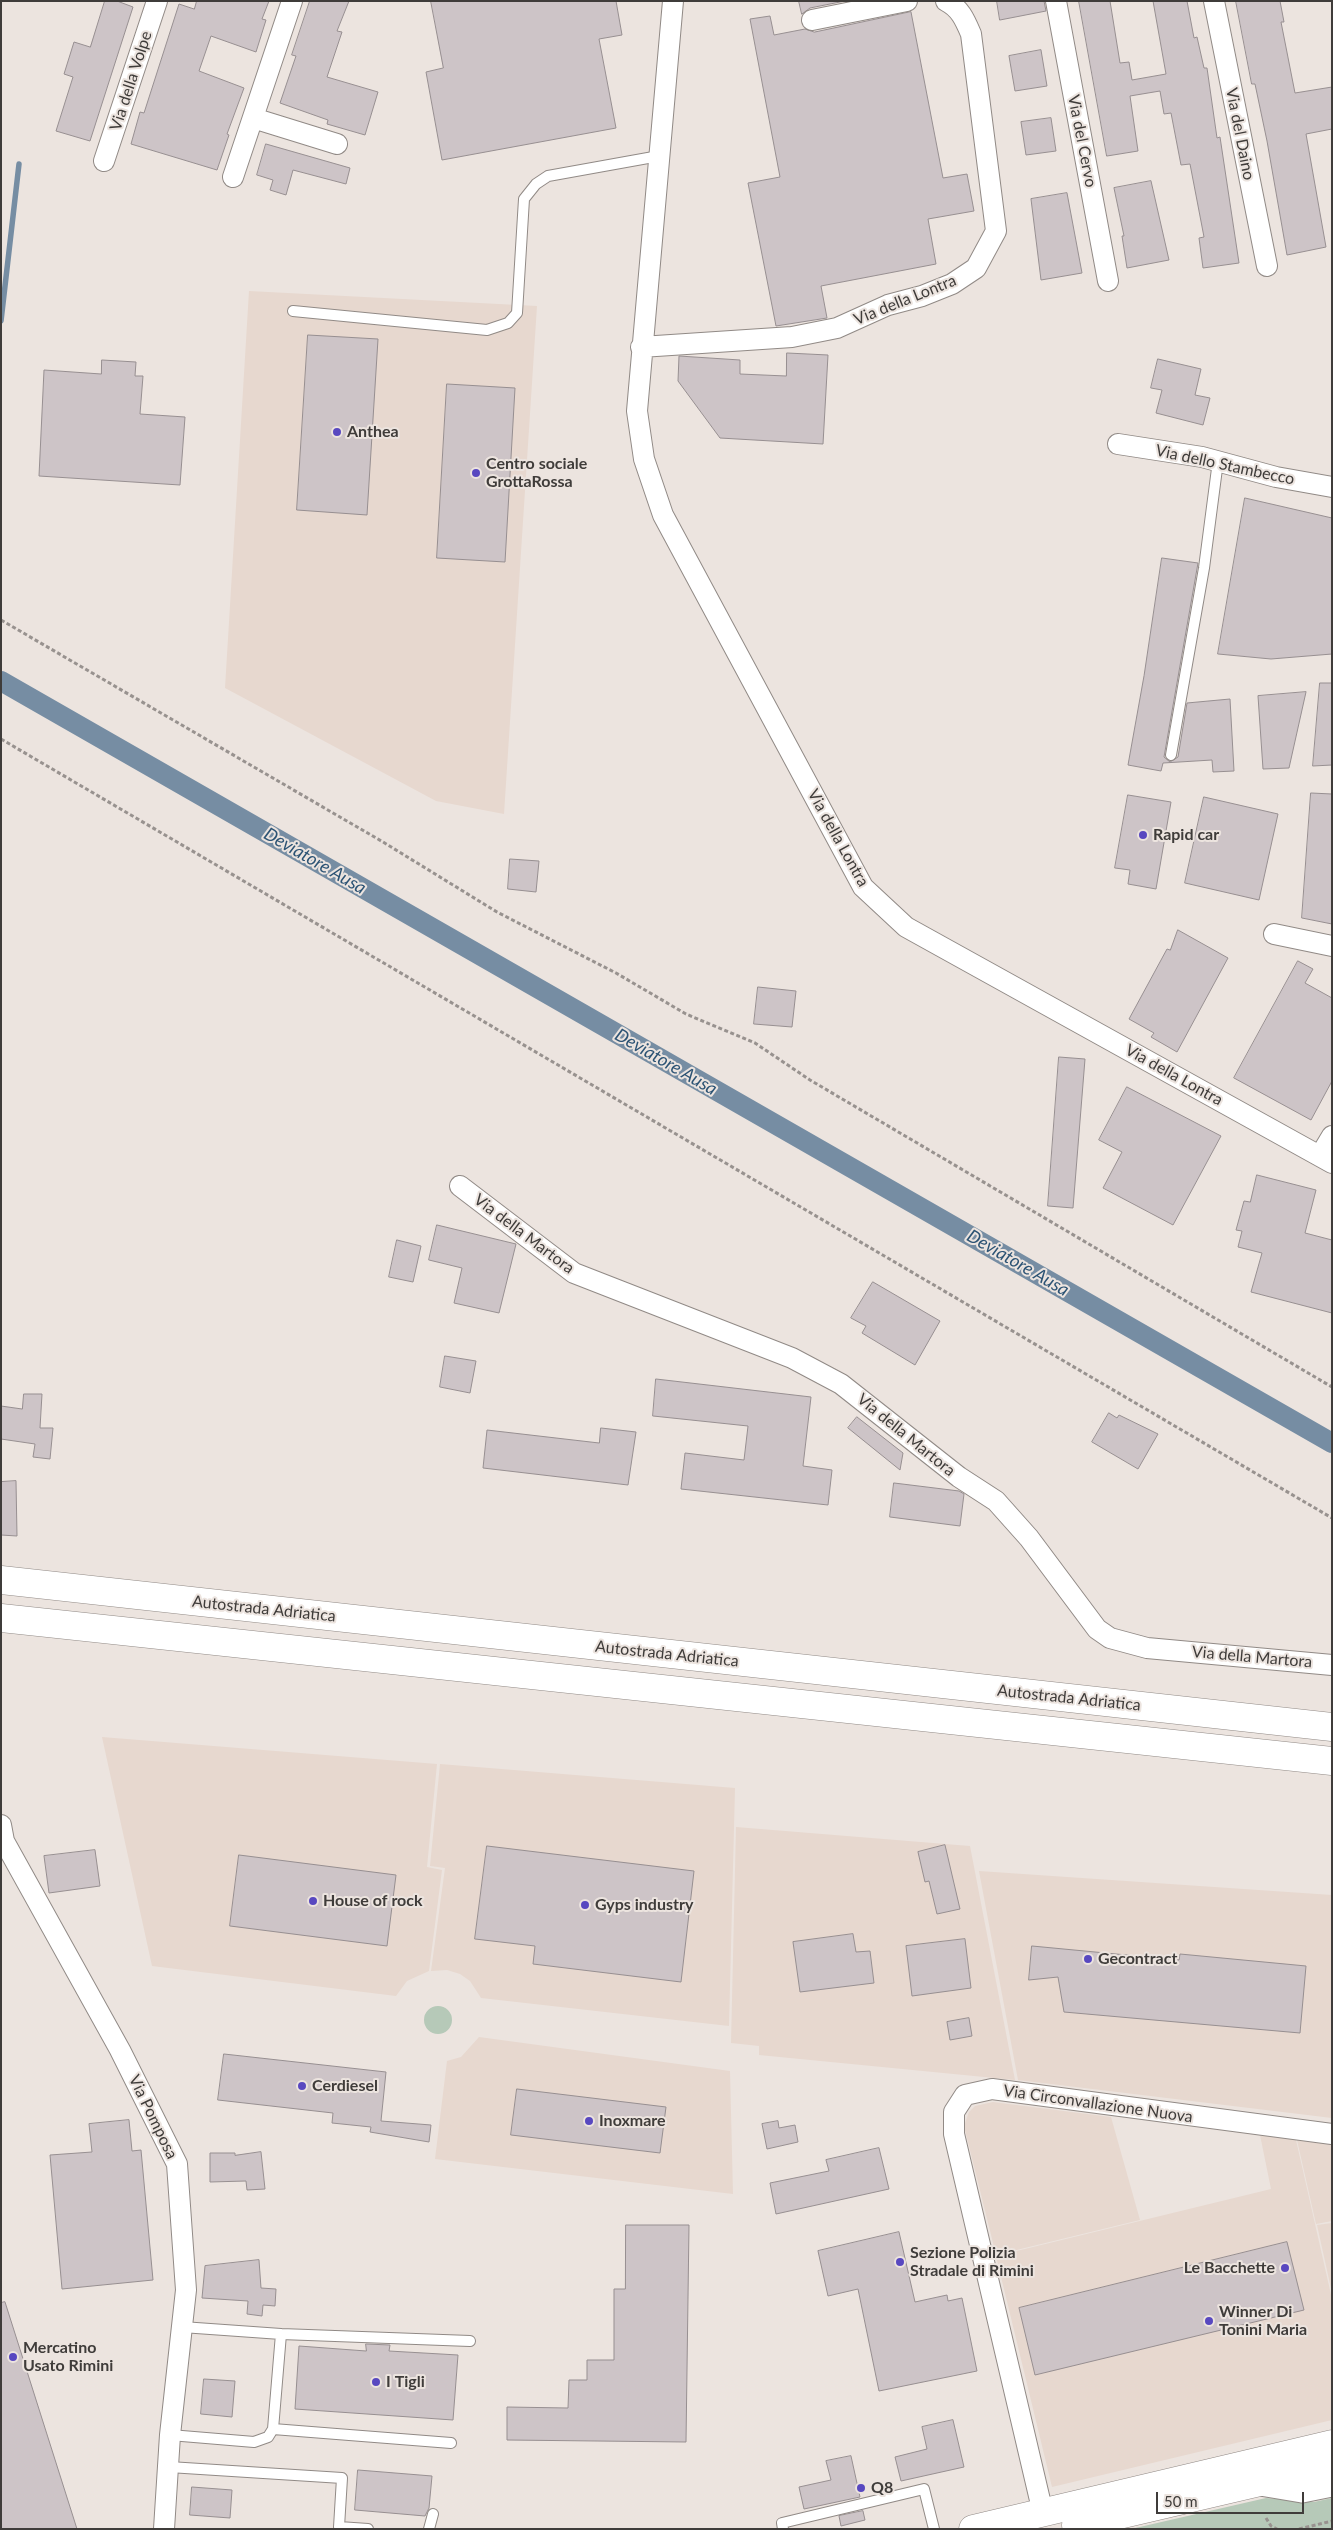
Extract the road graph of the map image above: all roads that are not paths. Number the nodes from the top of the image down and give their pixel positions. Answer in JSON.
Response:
{"nodes":[{"id":1,"x":157,"y":1,"type":"edge"},
{"id":2,"x":292,"y":1,"type":"edge"},
{"id":3,"x":673,"y":1,"type":"edge"},
{"id":4,"x":907,"y":1,"type":"edge"},
{"id":5,"x":946,"y":1,"type":"edge"},
{"id":6,"x":1056,"y":1,"type":"edge"},
{"id":7,"x":1214,"y":1,"type":"edge"},
{"id":8,"x":812,"y":20,"type":"dead end"},
{"id":9,"x":253,"y":118,"type":"junction"},
{"id":10,"x":337,"y":144,"type":"dead end"},
{"id":11,"x":658,"y":156,"type":"junction"},
{"id":12,"x":104,"y":161,"type":"dead end"},
{"id":13,"x":233,"y":177,"type":"dead end"},
{"id":14,"x":1267,"y":266,"type":"dead end"},
{"id":15,"x":1108,"y":281,"type":"dead end"},
{"id":16,"x":293,"y":311,"type":"dead end"},
{"id":17,"x":641,"y":347,"type":"junction"},
{"id":18,"x":1118,"y":444,"type":"dead end"},
{"id":19,"x":1218,"y":461,"type":"junction"},
{"id":20,"x":1332,"y":487,"type":"edge"},
{"id":21,"x":1171,"y":755,"type":"dead end"},
{"id":22,"x":1274,"y":934,"type":"dead end"},
{"id":23,"x":1332,"y":946,"type":"edge"},
{"id":24,"x":1332,"y":1136,"type":"edge"},
{"id":25,"x":1326,"y":1159,"type":"edge"},
{"id":26,"x":460,"y":1186,"type":"dead end"},
{"id":27,"x":3,"y":1580,"type":"edge"},
{"id":28,"x":5,"y":1618,"type":"edge"},
{"id":29,"x":1332,"y":1665,"type":"edge"},
{"id":30,"x":1332,"y":1727,"type":"edge"},
{"id":31,"x":1332,"y":1761,"type":"edge"},
{"id":32,"x":1,"y":1825,"type":"edge"},
{"id":33,"x":9,"y":1864,"type":"edge"},
{"id":34,"x":1332,"y":2134,"type":"edge"},
{"id":35,"x":182,"y":2327,"type":"junction"},
{"id":36,"x":280,"y":2334,"type":"junction"},
{"id":37,"x":470,"y":2341,"type":"dead end"},
{"id":38,"x":273,"y":2429,"type":"junction"},
{"id":39,"x":170,"y":2435,"type":"junction"},
{"id":40,"x":451,"y":2443,"type":"dead end"},
{"id":41,"x":1332,"y":2444,"type":"edge"},
{"id":42,"x":1332,"y":2465,"type":"edge"},
{"id":43,"x":168,"y":2467,"type":"junction"},
{"id":44,"x":1257,"y":2483,"type":"junction"},
{"id":45,"x":1332,"y":2484,"type":"edge"},
{"id":46,"x":434,"y":2514,"type":"dead end"},
{"id":47,"x":1051,"y":2521,"type":"edge"},
{"id":48,"x":164,"y":2529,"type":"edge"},
{"id":49,"x":368,"y":2529,"type":"edge"},
{"id":50,"x":429,"y":2529,"type":"edge"},
{"id":51,"x":783,"y":2529,"type":"edge"},
{"id":52,"x":934,"y":2529,"type":"edge"},
{"id":53,"x":973,"y":2529,"type":"edge"}],
"edges":[{"from":1,"to":12,"type":"street","name":"Via della Volpe"},
{"from":2,"to":9,"type":"street"},
{"from":3,"to":11,"type":"street","name":"Via della Lontra"},
{"from":4,"to":8,"type":"street"},
{"from":5,"to":17,"type":"street","name":"Via della Lontra"},
{"from":6,"to":15,"type":"street","name":"Via del Cervo"},
{"from":7,"to":14,"type":"street","name":"Via del Daino"},
{"from":9,"to":10,"type":"street"},
{"from":9,"to":13,"type":"street"},
{"from":11,"to":16,"type":"lane"},
{"from":11,"to":17,"type":"street","name":"Via della Lontra"},
{"from":17,"to":25,"type":"street","name":"Via della Lontra"},
{"from":18,"to":19,"type":"street","name":"Via dello Stambecco"},
{"from":19,"to":20,"type":"street","name":"Via dello Stambecco"},
{"from":19,"to":21,"type":"lane"},
{"from":22,"to":23,"type":"street"},
{"from":24,"to":25,"type":"street"},
{"from":26,"to":29,"type":"street","name":"Via della Martora"},
{"from":27,"to":30,"type":"main road","name":"Autostrada Adriatica"},
{"from":28,"to":31,"type":"main road"},
{"from":32,"to":33,"type":"street","name":"Via Pomposa"},
{"from":33,"to":35,"type":"street","name":"Via Pomposa"},
{"from":34,"to":47,"type":"street","name":"Via Circonvallazione Nuova"},
{"from":35,"to":36,"type":"lane"},
{"from":35,"to":39,"type":"street","name":"Via Pomposa"},
{"from":36,"to":37,"type":"lane"},
{"from":36,"to":38,"type":"lane"},
{"from":38,"to":39,"type":"lane"},
{"from":38,"to":40,"type":"lane"},
{"from":39,"to":43,"type":"street","name":"Via Pomposa"},
{"from":41,"to":47,"type":"main road"},
{"from":42,"to":44,"type":"main road"},
{"from":43,"to":48,"type":"street","name":"Via Pomposa"},
{"from":43,"to":49,"type":"lane"},
{"from":44,"to":45,"type":"street"},
{"from":44,"to":47,"type":"main road"},
{"from":46,"to":50,"type":"lane"},
{"from":47,"to":53,"type":"main road"},
{"from":51,"to":52,"type":"lane"}]}
